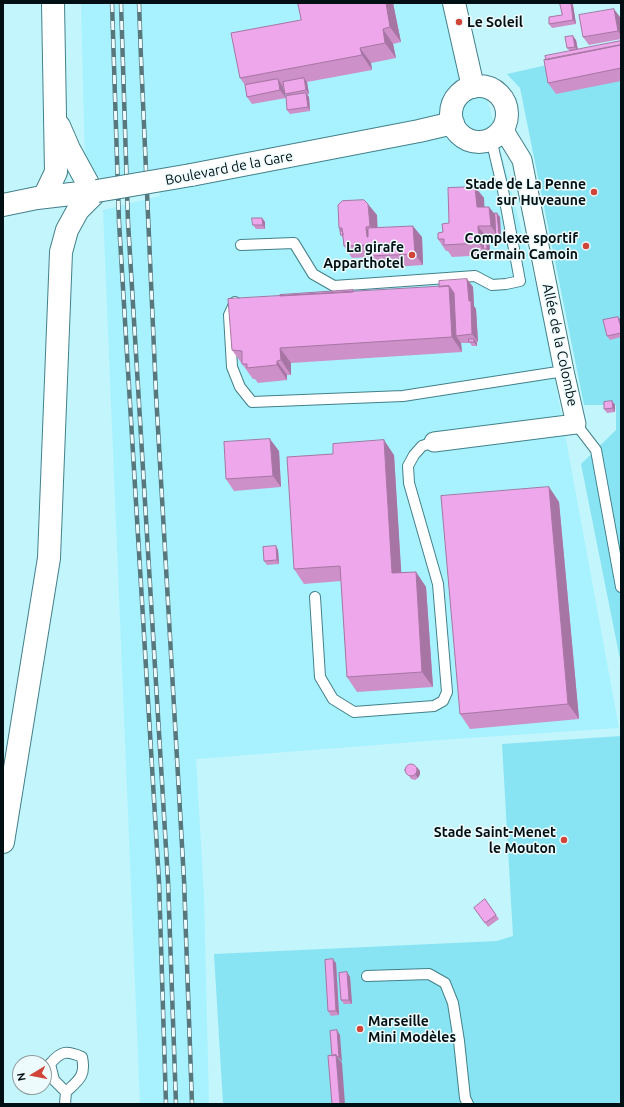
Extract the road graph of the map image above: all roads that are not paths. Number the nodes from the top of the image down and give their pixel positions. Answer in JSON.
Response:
{"nodes":[{"id":1,"x":53,"y":3,"type":"edge"},
{"id":2,"x":454,"y":3,"type":"edge"},
{"id":3,"x":473,"y":87,"type":"junction"},
{"id":4,"x":55,"y":116,"type":"junction"},
{"id":5,"x":453,"y":123,"type":"junction"},
{"id":6,"x":497,"y":134,"type":"junction"},
{"id":7,"x":95,"y":191,"type":"junction"},
{"id":8,"x":40,"y":198,"type":"junction"},
{"id":9,"x":3,"y":205,"type":"edge"},
{"id":10,"x":241,"y":245,"type":"dead end"},
{"id":11,"x":243,"y":300,"type":"edge"},
{"id":12,"x":564,"y":371,"type":"junction"},
{"id":13,"x":576,"y":424,"type":"junction"},
{"id":14,"x":434,"y":442,"type":"joint"},
{"id":15,"x":621,"y":587,"type":"edge"},
{"id":16,"x":315,"y":597,"type":"dead end"},
{"id":17,"x":3,"y":842,"type":"edge"},
{"id":18,"x":367,"y":976,"type":"dead end"},
{"id":19,"x":66,"y":1092,"type":"dead end"},
{"id":20,"x":65,"y":1104,"type":"edge"},
{"id":21,"x":468,"y":1104,"type":"edge"}],
"edges":[{"from":1,"to":4,"type":"main road"},
{"from":2,"to":3,"type":"main road"},
{"from":3,"to":5,"type":"main road"},
{"from":3,"to":6,"type":"main road"},
{"from":4,"to":7,"type":"main road"},
{"from":4,"to":8,"type":"main road"},
{"from":5,"to":6,"type":"main road"},
{"from":5,"to":7,"type":"main road","name":"Boulevard de la Gare","bridge":true},
{"from":6,"to":10,"type":"lane"},
{"from":6,"to":12,"type":"street","name":"Allée de la Colombe"},
{"from":7,"to":8,"type":"main road","name":"Boulevard de la Gare"},
{"from":7,"to":17,"type":"main road"},
{"from":8,"to":9,"type":"main road","name":"Boulevard de la Gare"},
{"from":11,"to":12,"type":"lane"},
{"from":12,"to":13,"type":"street","name":"Allée de la Colombe"},
{"from":13,"to":14,"type":"street","name":"Allée de la Colombe"},
{"from":13,"to":15,"type":"lane"},
{"from":14,"to":16,"type":"lane"},
{"from":18,"to":21,"type":"lane"},
{"from":19,"to":20,"type":"lane"}]}
